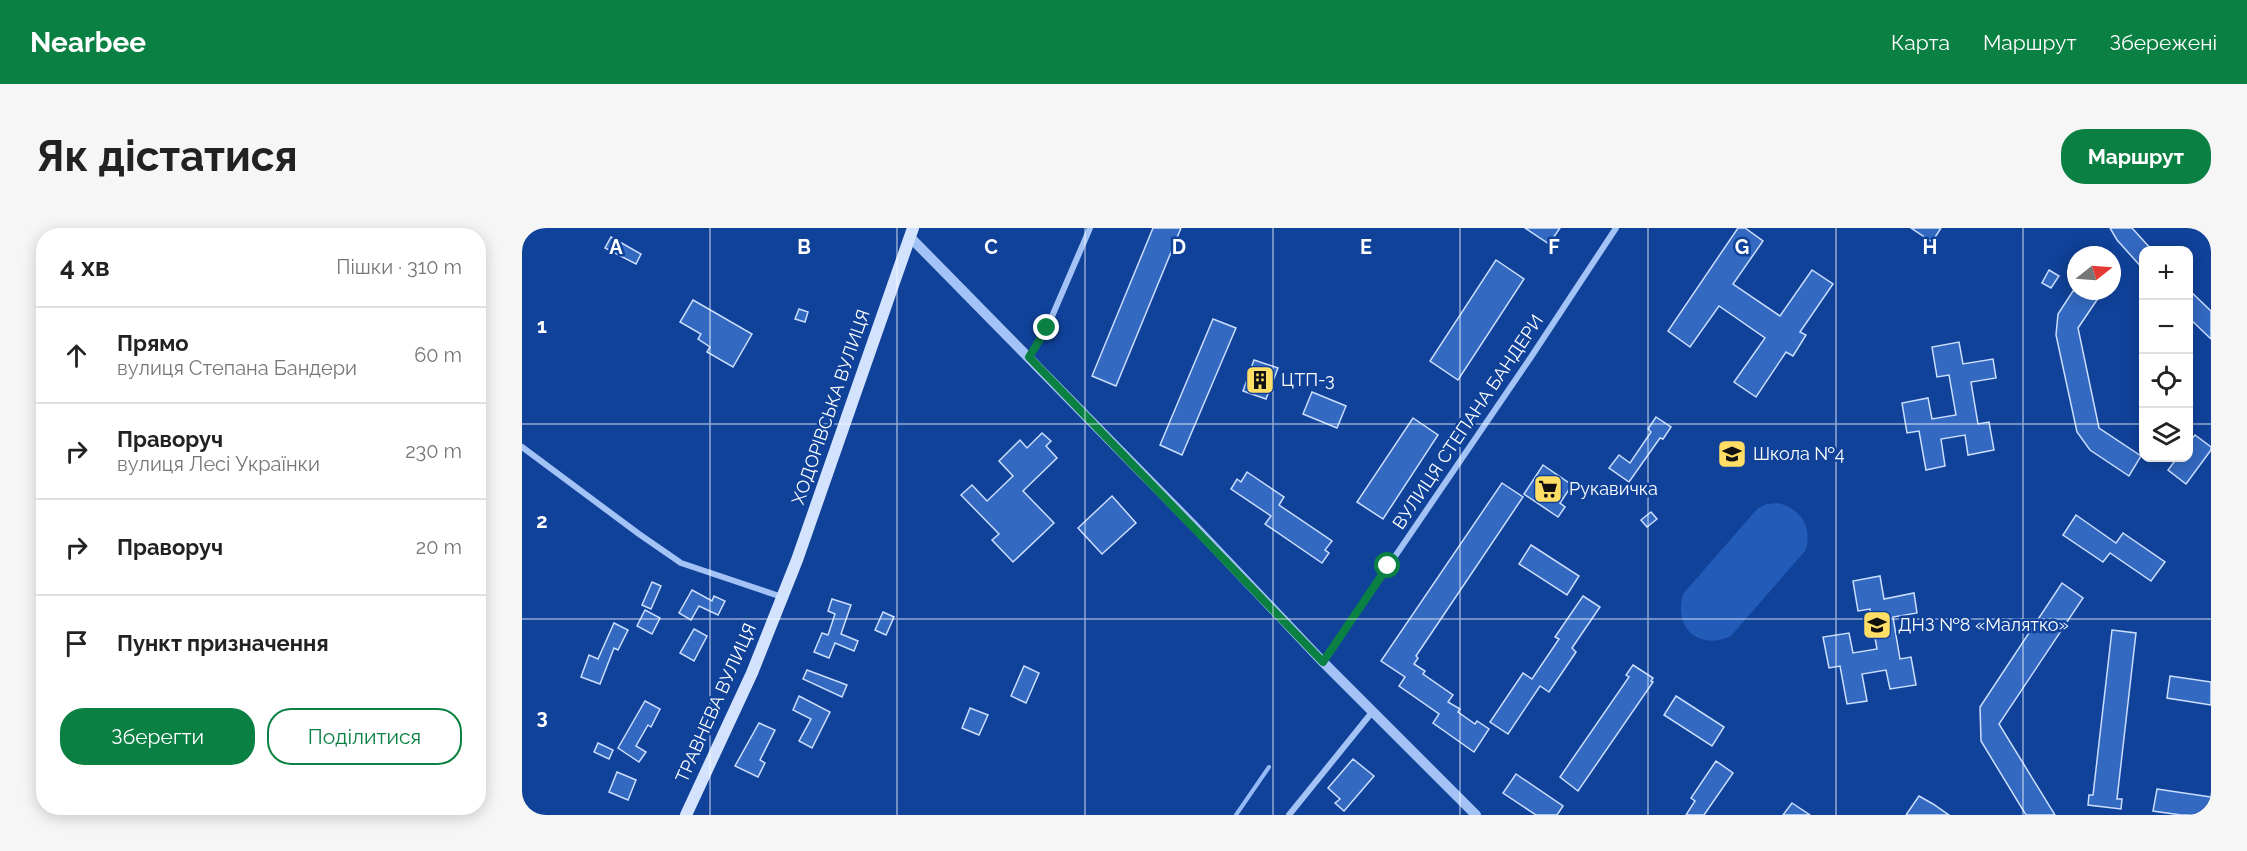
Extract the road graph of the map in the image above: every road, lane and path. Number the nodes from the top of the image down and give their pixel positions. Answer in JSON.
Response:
{"nodes":[{"id":1,"x":1090,"y":228,"type":"edge"},
{"id":2,"x":1616,"y":228,"type":"edge"},
{"id":3,"x":912,"y":233,"type":"edge"},
{"id":4,"x":1029,"y":357,"type":"junction"},
{"id":5,"x":522,"y":447,"type":"edge"},
{"id":6,"x":781,"y":601,"type":"junction"},
{"id":7,"x":1323,"y":662,"type":"junction"},
{"id":8,"x":1371,"y":713,"type":"junction"},
{"id":9,"x":686,"y":815,"type":"edge"},
{"id":10,"x":1289,"y":815,"type":"edge"},
{"id":11,"x":1476,"y":815,"type":"edge"}],
"edges":[{"from":1,"to":4,"type":"street"},
{"from":2,"to":7,"type":"street","name":"ВУЛИЦЯ СТЕПАНА БАНДЕРИ"},
{"from":3,"to":4,"type":"street"},
{"from":3,"to":6,"type":"main road","name":"ХОДОРІВСЬКА ВУЛИЦЯ"},
{"from":4,"to":7,"type":"street"},
{"from":5,"to":6,"type":"street"},
{"from":6,"to":9,"type":"main road","name":"ТРАВНЕВА ВУЛИЦЯ"},
{"from":7,"to":8,"type":"street"},
{"from":8,"to":10,"type":"street"},
{"from":8,"to":11,"type":"street"}]}
